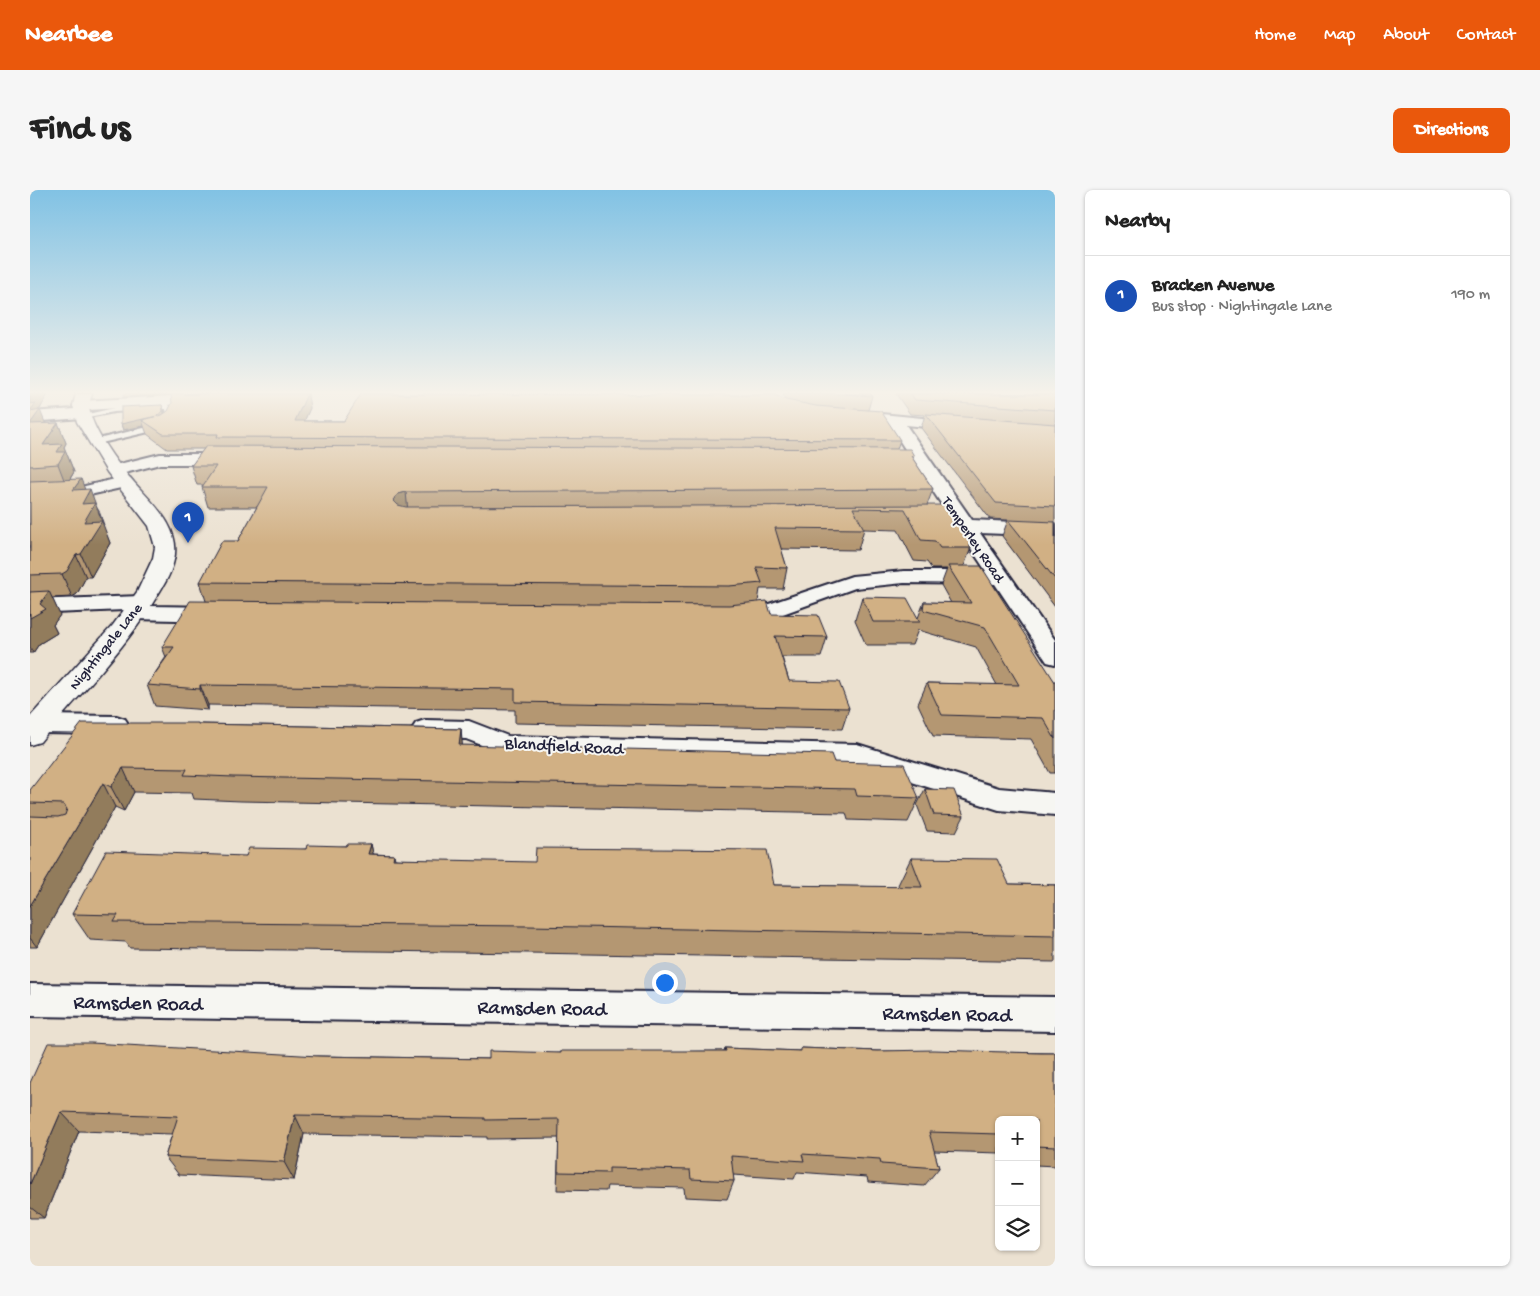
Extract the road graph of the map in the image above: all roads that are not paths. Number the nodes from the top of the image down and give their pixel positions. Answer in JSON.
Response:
{"nodes":[{"id":1,"x":98,"y":444,"type":"edge"},
{"id":2,"x":910,"y":444,"type":"edge"},
{"id":3,"x":246,"y":459,"type":"edge"},
{"id":4,"x":863,"y":462,"type":"edge"},
{"id":5,"x":922,"y":462,"type":"junction"},
{"id":6,"x":120,"y":476,"type":"junction"},
{"id":7,"x":30,"y":495,"type":"edge"},
{"id":8,"x":896,"y":517,"type":"edge"},
{"id":9,"x":963,"y":522,"type":"junction"},
{"id":10,"x":1055,"y":530,"type":"edge"},
{"id":11,"x":1000,"y":578,"type":"junction"},
{"id":12,"x":30,"y":607,"type":"edge"},
{"id":13,"x":138,"y":608,"type":"junction"},
{"id":14,"x":238,"y":614,"type":"edge"},
{"id":15,"x":715,"y":616,"type":"edge"},
{"id":16,"x":1055,"y":657,"type":"edge"},
{"id":17,"x":144,"y":726,"type":"edge"},
{"id":18,"x":400,"y":729,"type":"edge"},
{"id":19,"x":34,"y":730,"type":"edge"},
{"id":20,"x":1055,"y":804,"type":"edge"},
{"id":21,"x":30,"y":1000,"type":"edge"},
{"id":22,"x":1055,"y":1014,"type":"edge"}],
"edges":[{"from":1,"to":6,"type":"main road","name":"Nightingale Lane"},
{"from":2,"to":5,"type":"street","name":"Temperley Road"},
{"from":3,"to":6,"type":"street"},
{"from":4,"to":5,"type":"street"},
{"from":5,"to":9,"type":"street","name":"Temperley Road"},
{"from":6,"to":7,"type":"street"},
{"from":6,"to":13,"type":"main road","name":"Nightingale Lane"},
{"from":8,"to":9,"type":"street"},
{"from":9,"to":10,"type":"street"},
{"from":9,"to":11,"type":"street","name":"Temperley Road"},
{"from":11,"to":15,"type":"street"},
{"from":11,"to":16,"type":"street","name":"Temperley Road"},
{"from":12,"to":13,"type":"street"},
{"from":13,"to":14,"type":"street"},
{"from":13,"to":19,"type":"main road","name":"Nightingale Lane"},
{"from":17,"to":19,"type":"street"},
{"from":18,"to":20,"type":"street","name":"Blandfield Road"},
{"from":21,"to":22,"type":"street","name":"Ramsden Road"}]}
